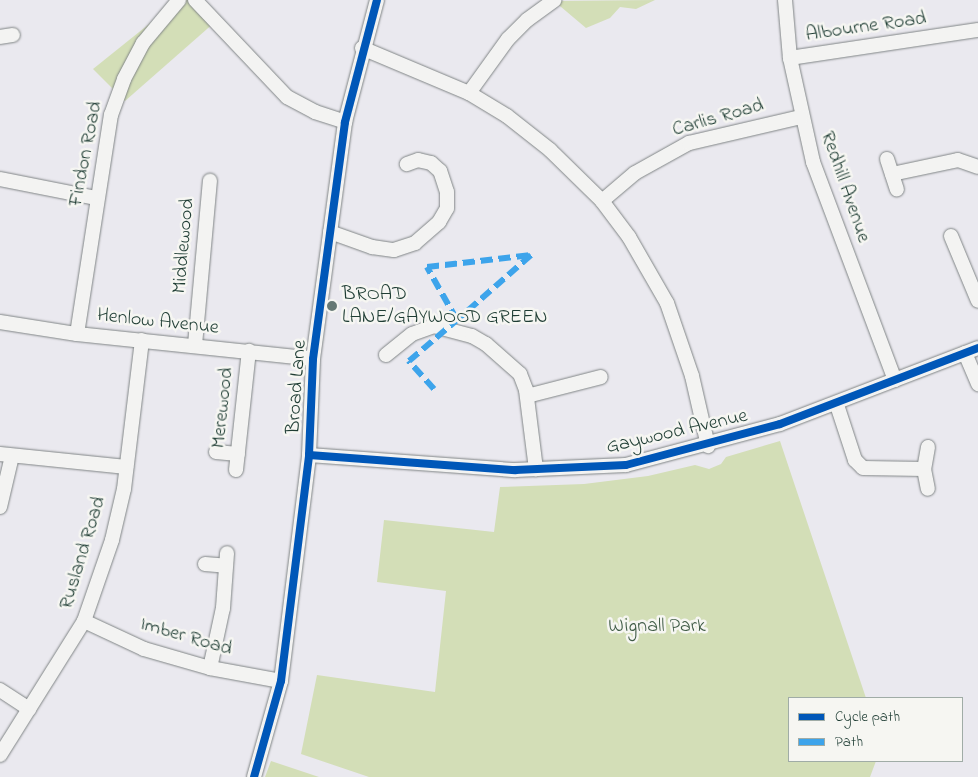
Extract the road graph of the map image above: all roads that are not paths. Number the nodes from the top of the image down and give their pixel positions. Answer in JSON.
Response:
{"nodes":[{"id":1,"x":179,"y":0,"type":"edge"},
{"id":2,"x":195,"y":0,"type":"edge"},
{"id":3,"x":377,"y":0,"type":"edge"},
{"id":4,"x":555,"y":0,"type":"edge"},
{"id":5,"x":785,"y":0,"type":"edge"},
{"id":6,"x":978,"y":30,"type":"edge"},
{"id":7,"x":362,"y":48,"type":"junction"},
{"id":8,"x":790,"y":58,"type":"junction"},
{"id":9,"x":469,"y":92,"type":"junction"},
{"id":10,"x":801,"y":117,"type":"junction"},
{"id":11,"x":344,"y":122,"type":"junction"},
{"id":12,"x":887,"y":159,"type":"dead end"},
{"id":13,"x":407,"y":164,"type":"dead end"},
{"id":14,"x":978,"y":167,"type":"edge"},
{"id":15,"x":892,"y":174,"type":"junction"},
{"id":16,"x":0,"y":179,"type":"edge"},
{"id":17,"x":210,"y":181,"type":"dead end"},
{"id":18,"x":897,"y":189,"type":"dead end"},
{"id":19,"x":96,"y":198,"type":"junction"},
{"id":20,"x":602,"y":201,"type":"junction"},
{"id":21,"x":330,"y":232,"type":"junction"},
{"id":22,"x":952,"y":236,"type":"dead end"},
{"id":23,"x":978,"y":301,"type":"edge"},
{"id":24,"x":0,"y":322,"type":"edge"},
{"id":25,"x":77,"y":334,"type":"junction"},
{"id":26,"x":142,"y":340,"type":"junction"},
{"id":27,"x":195,"y":345,"type":"junction"},
{"id":28,"x":972,"y":350,"type":"edge"},
{"id":29,"x":249,"y":352,"type":"junction"},
{"id":30,"x":386,"y":355,"type":"dead end"},
{"id":31,"x":313,"y":360,"type":"junction"},
{"id":32,"x":601,"y":377,"type":"dead end"},
{"id":33,"x":895,"y":380,"type":"junction"},
{"id":34,"x":978,"y":384,"type":"edge"},
{"id":35,"x":527,"y":396,"type":"junction"},
{"id":36,"x":837,"y":405,"type":"junction"},
{"id":37,"x":708,"y":446,"type":"junction"},
{"id":38,"x":928,"y":447,"type":"dead end"},
{"id":39,"x":216,"y":452,"type":"dead end"},
{"id":40,"x":238,"y":454,"type":"junction"},
{"id":41,"x":6,"y":455,"type":"edge"},
{"id":42,"x":309,"y":455,"type":"junction"},
{"id":43,"x":126,"y":467,"type":"junction"},
{"id":44,"x":536,"y":469,"type":"junction"},
{"id":45,"x":924,"y":469,"type":"junction"},
{"id":46,"x":236,"y":470,"type":"dead end"},
{"id":47,"x":928,"y":489,"type":"dead end"},
{"id":48,"x":0,"y":507,"type":"edge"},
{"id":49,"x":206,"y":564,"type":"dead end"},
{"id":50,"x":84,"y":621,"type":"junction"},
{"id":51,"x":210,"y":668,"type":"junction"},
{"id":52,"x":281,"y":681,"type":"junction"},
{"id":53,"x":0,"y":690,"type":"edge"},
{"id":54,"x":29,"y":709,"type":"junction"},
{"id":55,"x":0,"y":755,"type":"edge"},
{"id":56,"x":254,"y":777,"type":"edge"}],
"edges":[{"from":1,"to":19,"type":"street","name":"Findon Road"},
{"from":2,"to":11,"type":"street"},
{"from":3,"to":7,"type":"street","name":"Broad Lane"},
{"from":4,"to":9,"type":"street"},
{"from":5,"to":8,"type":"street","name":"Redhill Avenue"},
{"from":6,"to":8,"type":"street","name":"Albourne Road"},
{"from":7,"to":9,"type":"street"},
{"from":7,"to":11,"type":"street","name":"Broad Lane"},
{"from":8,"to":10,"type":"street","name":"Redhill Avenue"},
{"from":9,"to":20,"type":"street"},
{"from":10,"to":20,"type":"street","name":"Carlis Road"},
{"from":10,"to":33,"type":"street","name":"Redhill Avenue"},
{"from":11,"to":21,"type":"street","name":"Broad Lane"},
{"from":12,"to":15,"type":"street"},
{"from":13,"to":21,"type":"street"},
{"from":14,"to":15,"type":"street"},
{"from":15,"to":18,"type":"street"},
{"from":16,"to":19,"type":"street"},
{"from":17,"to":27,"type":"street","name":"Middlewood"},
{"from":19,"to":25,"type":"street","name":"Findon Road"},
{"from":20,"to":37,"type":"street"},
{"from":21,"to":31,"type":"street","name":"Broad Lane"},
{"from":22,"to":23,"type":"street"},
{"from":24,"to":25,"type":"street","name":"Henlow Avenue"},
{"from":25,"to":26,"type":"street","name":"Henlow Avenue"},
{"from":26,"to":27,"type":"street","name":"Henlow Avenue"},
{"from":26,"to":43,"type":"street","name":"Rusland Road"},
{"from":27,"to":29,"type":"street","name":"Henlow Avenue"},
{"from":28,"to":33,"type":"street","name":"Gaywood Avenue"},
{"from":28,"to":34,"type":"street"},
{"from":29,"to":31,"type":"street","name":"Henlow Avenue"},
{"from":29,"to":40,"type":"street","name":"Merewood"},
{"from":30,"to":35,"type":"street"},
{"from":31,"to":42,"type":"street","name":"Broad Lane"},
{"from":32,"to":35,"type":"street"},
{"from":33,"to":36,"type":"street","name":"Gaywood Avenue"},
{"from":35,"to":44,"type":"street"},
{"from":36,"to":37,"type":"street","name":"Gaywood Avenue"},
{"from":36,"to":45,"type":"street"},
{"from":37,"to":44,"type":"street","name":"Gaywood Avenue"},
{"from":38,"to":45,"type":"street"},
{"from":39,"to":40,"type":"street"},
{"from":40,"to":46,"type":"street","name":"Merewood"},
{"from":41,"to":43,"type":"street"},
{"from":41,"to":48,"type":"street"},
{"from":42,"to":44,"type":"street","name":"Gaywood Avenue"},
{"from":42,"to":52,"type":"street","name":"Broad Lane"},
{"from":43,"to":50,"type":"street","name":"Rusland Road"},
{"from":45,"to":47,"type":"street"},
{"from":49,"to":51,"type":"street"},
{"from":50,"to":51,"type":"street","name":"Imber Road"},
{"from":50,"to":54,"type":"street","name":"Rusland Road"},
{"from":51,"to":52,"type":"street","name":"Imber Road"},
{"from":52,"to":56,"type":"street","name":"Broad Lane"},
{"from":53,"to":54,"type":"street"},
{"from":54,"to":55,"type":"street","name":"Rusland Road"}]}
